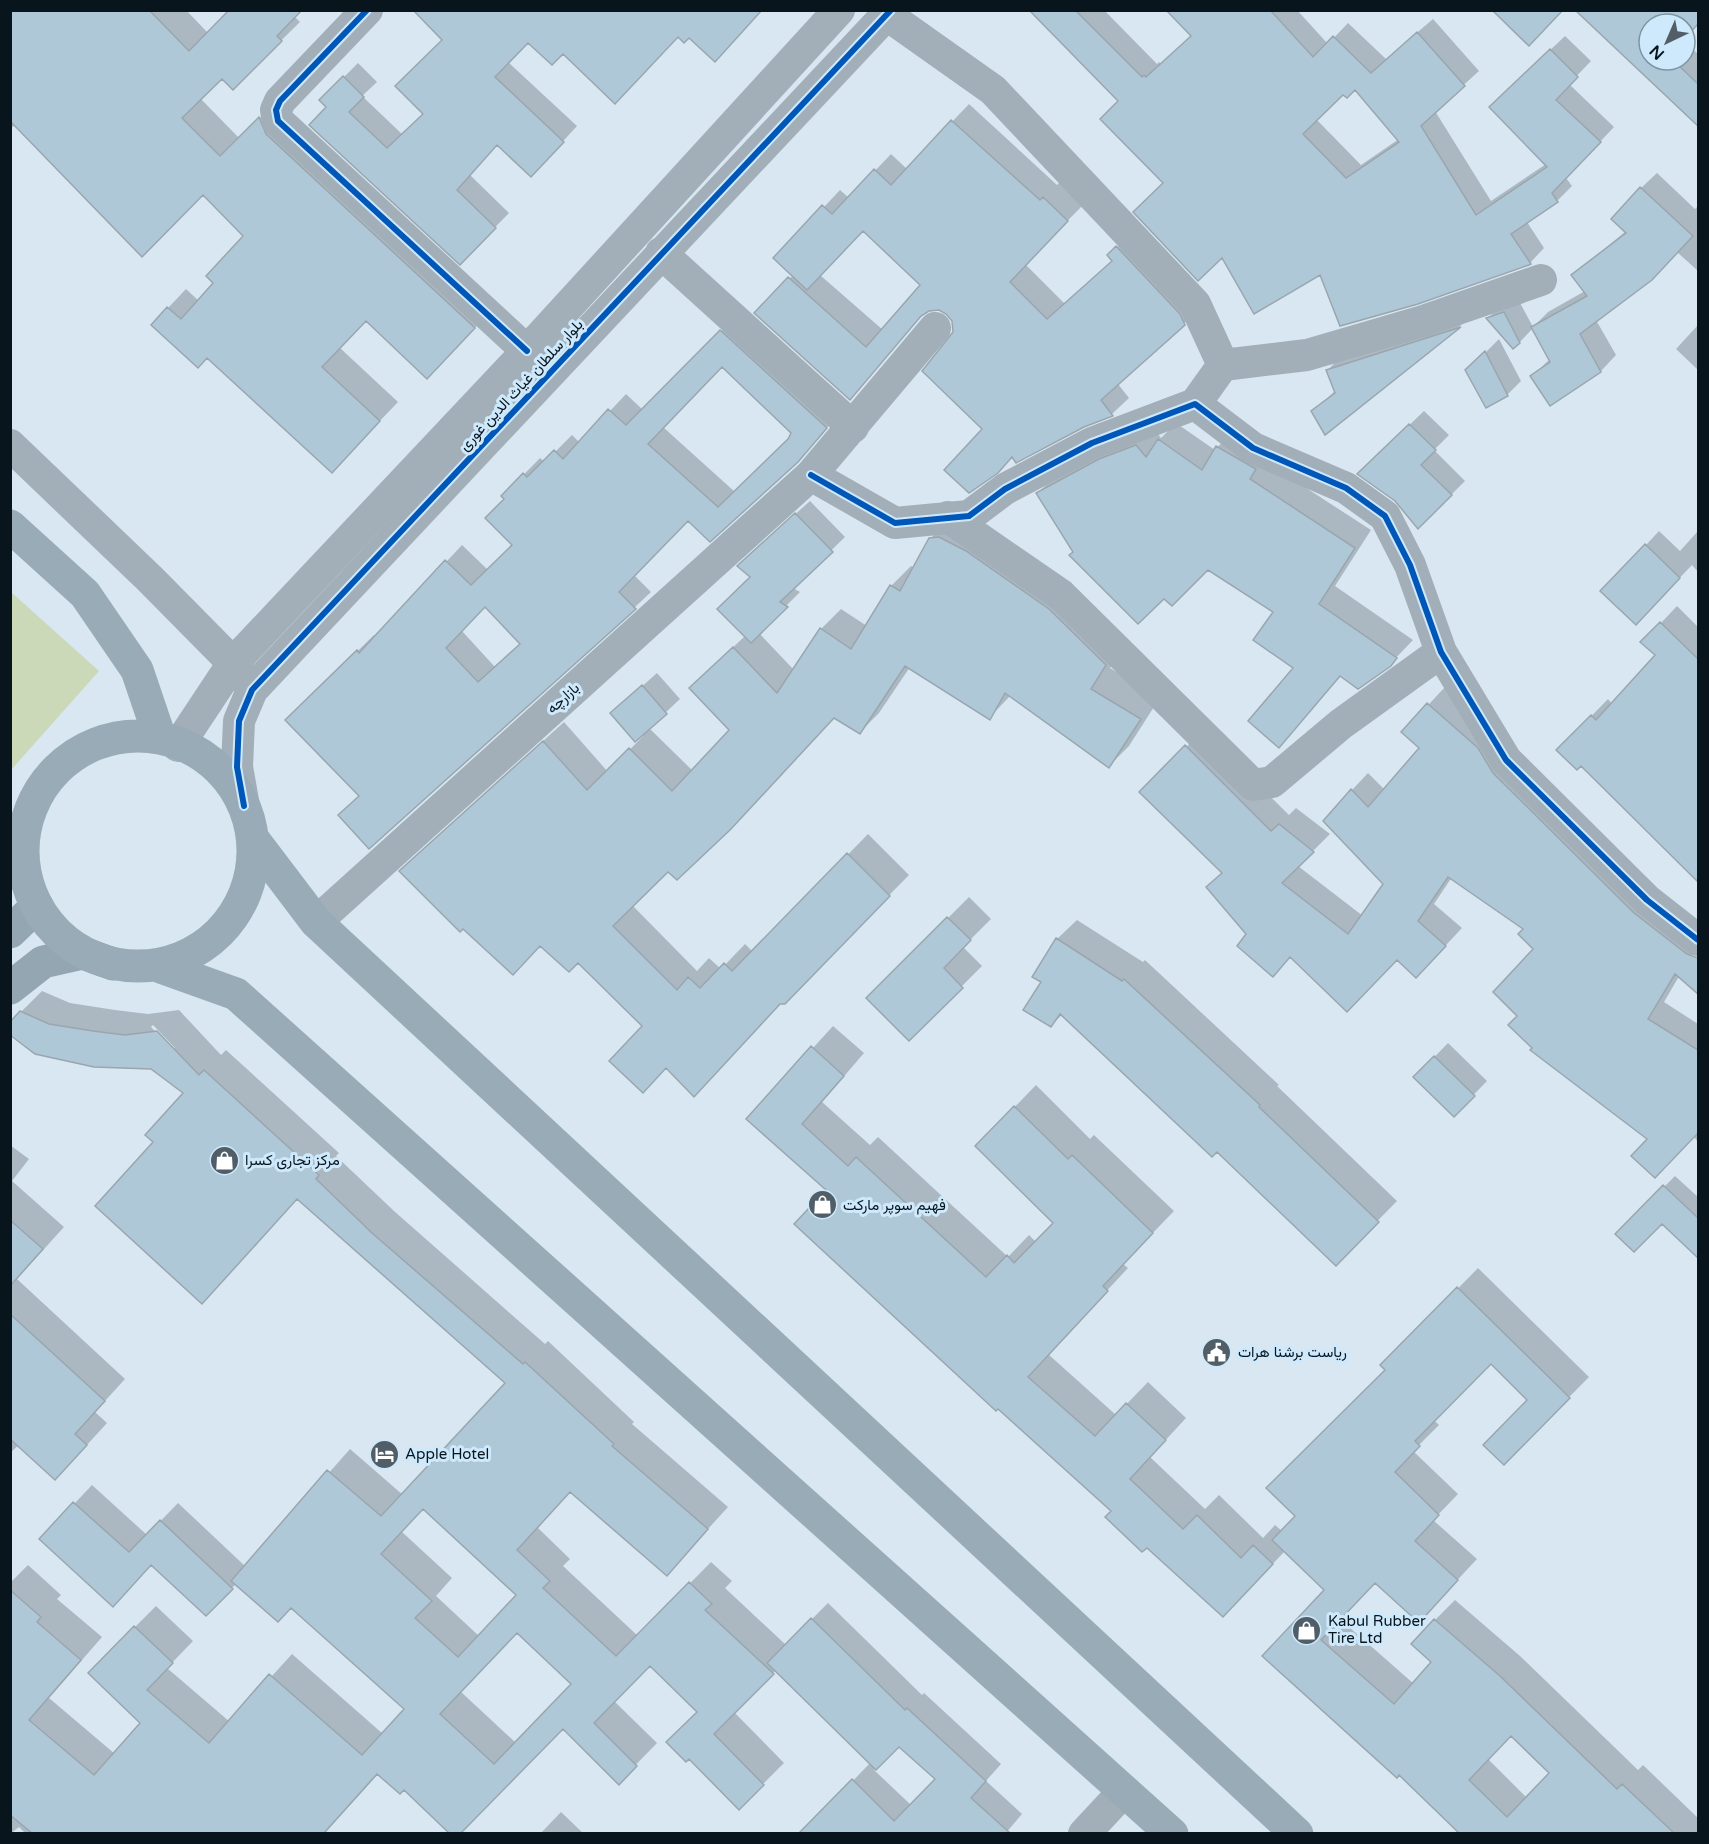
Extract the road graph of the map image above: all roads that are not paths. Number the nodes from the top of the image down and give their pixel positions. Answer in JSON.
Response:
{"nodes":[{"id":1,"x":367,"y":10,"type":"edge"},
{"id":2,"x":839,"y":10,"type":"edge"},
{"id":3,"x":889,"y":13,"type":"edge"},
{"id":4,"x":661,"y":253,"type":"junction"},
{"id":5,"x":1541,"y":280,"type":"dead end"},
{"id":6,"x":935,"y":328,"type":"dead end"},
{"id":7,"x":526,"y":351,"type":"junction"},
{"id":8,"x":1223,"y":365,"type":"junction"},
{"id":9,"x":1195,"y":404,"type":"junction"},
{"id":10,"x":853,"y":427,"type":"junction"},
{"id":11,"x":10,"y":445,"type":"edge"},
{"id":12,"x":811,"y":475,"type":"junction"},
{"id":13,"x":948,"y":517,"type":"junction"},
{"id":14,"x":10,"y":526,"type":"edge"},
{"id":15,"x":1441,"y":652,"type":"junction"},
{"id":16,"x":233,"y":663,"type":"junction"},
{"id":17,"x":252,"y":690,"type":"junction"},
{"id":18,"x":169,"y":742,"type":"junction"},
{"id":19,"x":244,"y":806,"type":"junction"},
{"id":20,"x":253,"y":839,"type":"junction"},
{"id":21,"x":18,"y":872,"type":"edge"},
{"id":22,"x":37,"y":906,"type":"junction"},
{"id":23,"x":316,"y":922,"type":"junction"},
{"id":24,"x":10,"y":932,"type":"edge"},
{"id":25,"x":1698,"y":940,"type":"edge"},
{"id":26,"x":113,"y":964,"type":"junction"},
{"id":27,"x":155,"y":965,"type":"junction"},
{"id":28,"x":13,"y":981,"type":"edge"},
{"id":29,"x":1124,"y":1791,"type":"junction"},
{"id":30,"x":1084,"y":1833,"type":"edge"},
{"id":31,"x":1172,"y":1833,"type":"edge"},
{"id":32,"x":1297,"y":1833,"type":"edge"}],
"edges":[{"from":1,"to":7,"type":"street"},
{"from":2,"to":7,"type":"street"},
{"from":3,"to":4,"type":"street","name":"بلوار سلطان غیاث الدین غوری"},
{"from":3,"to":8,"type":"street"},
{"from":4,"to":10,"type":"street"},
{"from":4,"to":17,"type":"street","name":"بلوار سلطان غیاث الدین غوری"},
{"from":5,"to":8,"type":"street"},
{"from":6,"to":10,"type":"street","name":"بازارچه"},
{"from":7,"to":16,"type":"street"},
{"from":8,"to":9,"type":"street"},
{"from":9,"to":13,"type":"street"},
{"from":9,"to":15,"type":"street"},
{"from":10,"to":12,"type":"street","name":"بازارچه"},
{"from":11,"to":16,"type":"street"},
{"from":12,"to":13,"type":"street"},
{"from":12,"to":23,"type":"street","name":"بازارچه"},
{"from":13,"to":15,"type":"street"},
{"from":14,"to":18,"type":"highway"},
{"from":15,"to":25,"type":"street"},
{"from":16,"to":17,"type":"street"},
{"from":16,"to":18,"type":"street"},
{"from":17,"to":19,"type":"street","name":"بلوار سلطان غیاث الدین غوری"},
{"from":18,"to":19,"type":"highway"},
{"from":18,"to":21,"type":"highway"},
{"from":19,"to":20,"type":"highway"},
{"from":20,"to":23,"type":"highway"},
{"from":20,"to":27,"type":"highway"},
{"from":21,"to":22,"type":"highway"},
{"from":22,"to":24,"type":"main road"},
{"from":22,"to":26,"type":"highway"},
{"from":23,"to":32,"type":"highway"},
{"from":26,"to":27,"type":"highway"},
{"from":26,"to":28,"type":"main road"},
{"from":27,"to":29,"type":"highway"},
{"from":29,"to":30,"type":"street"},
{"from":29,"to":31,"type":"highway"}]}
